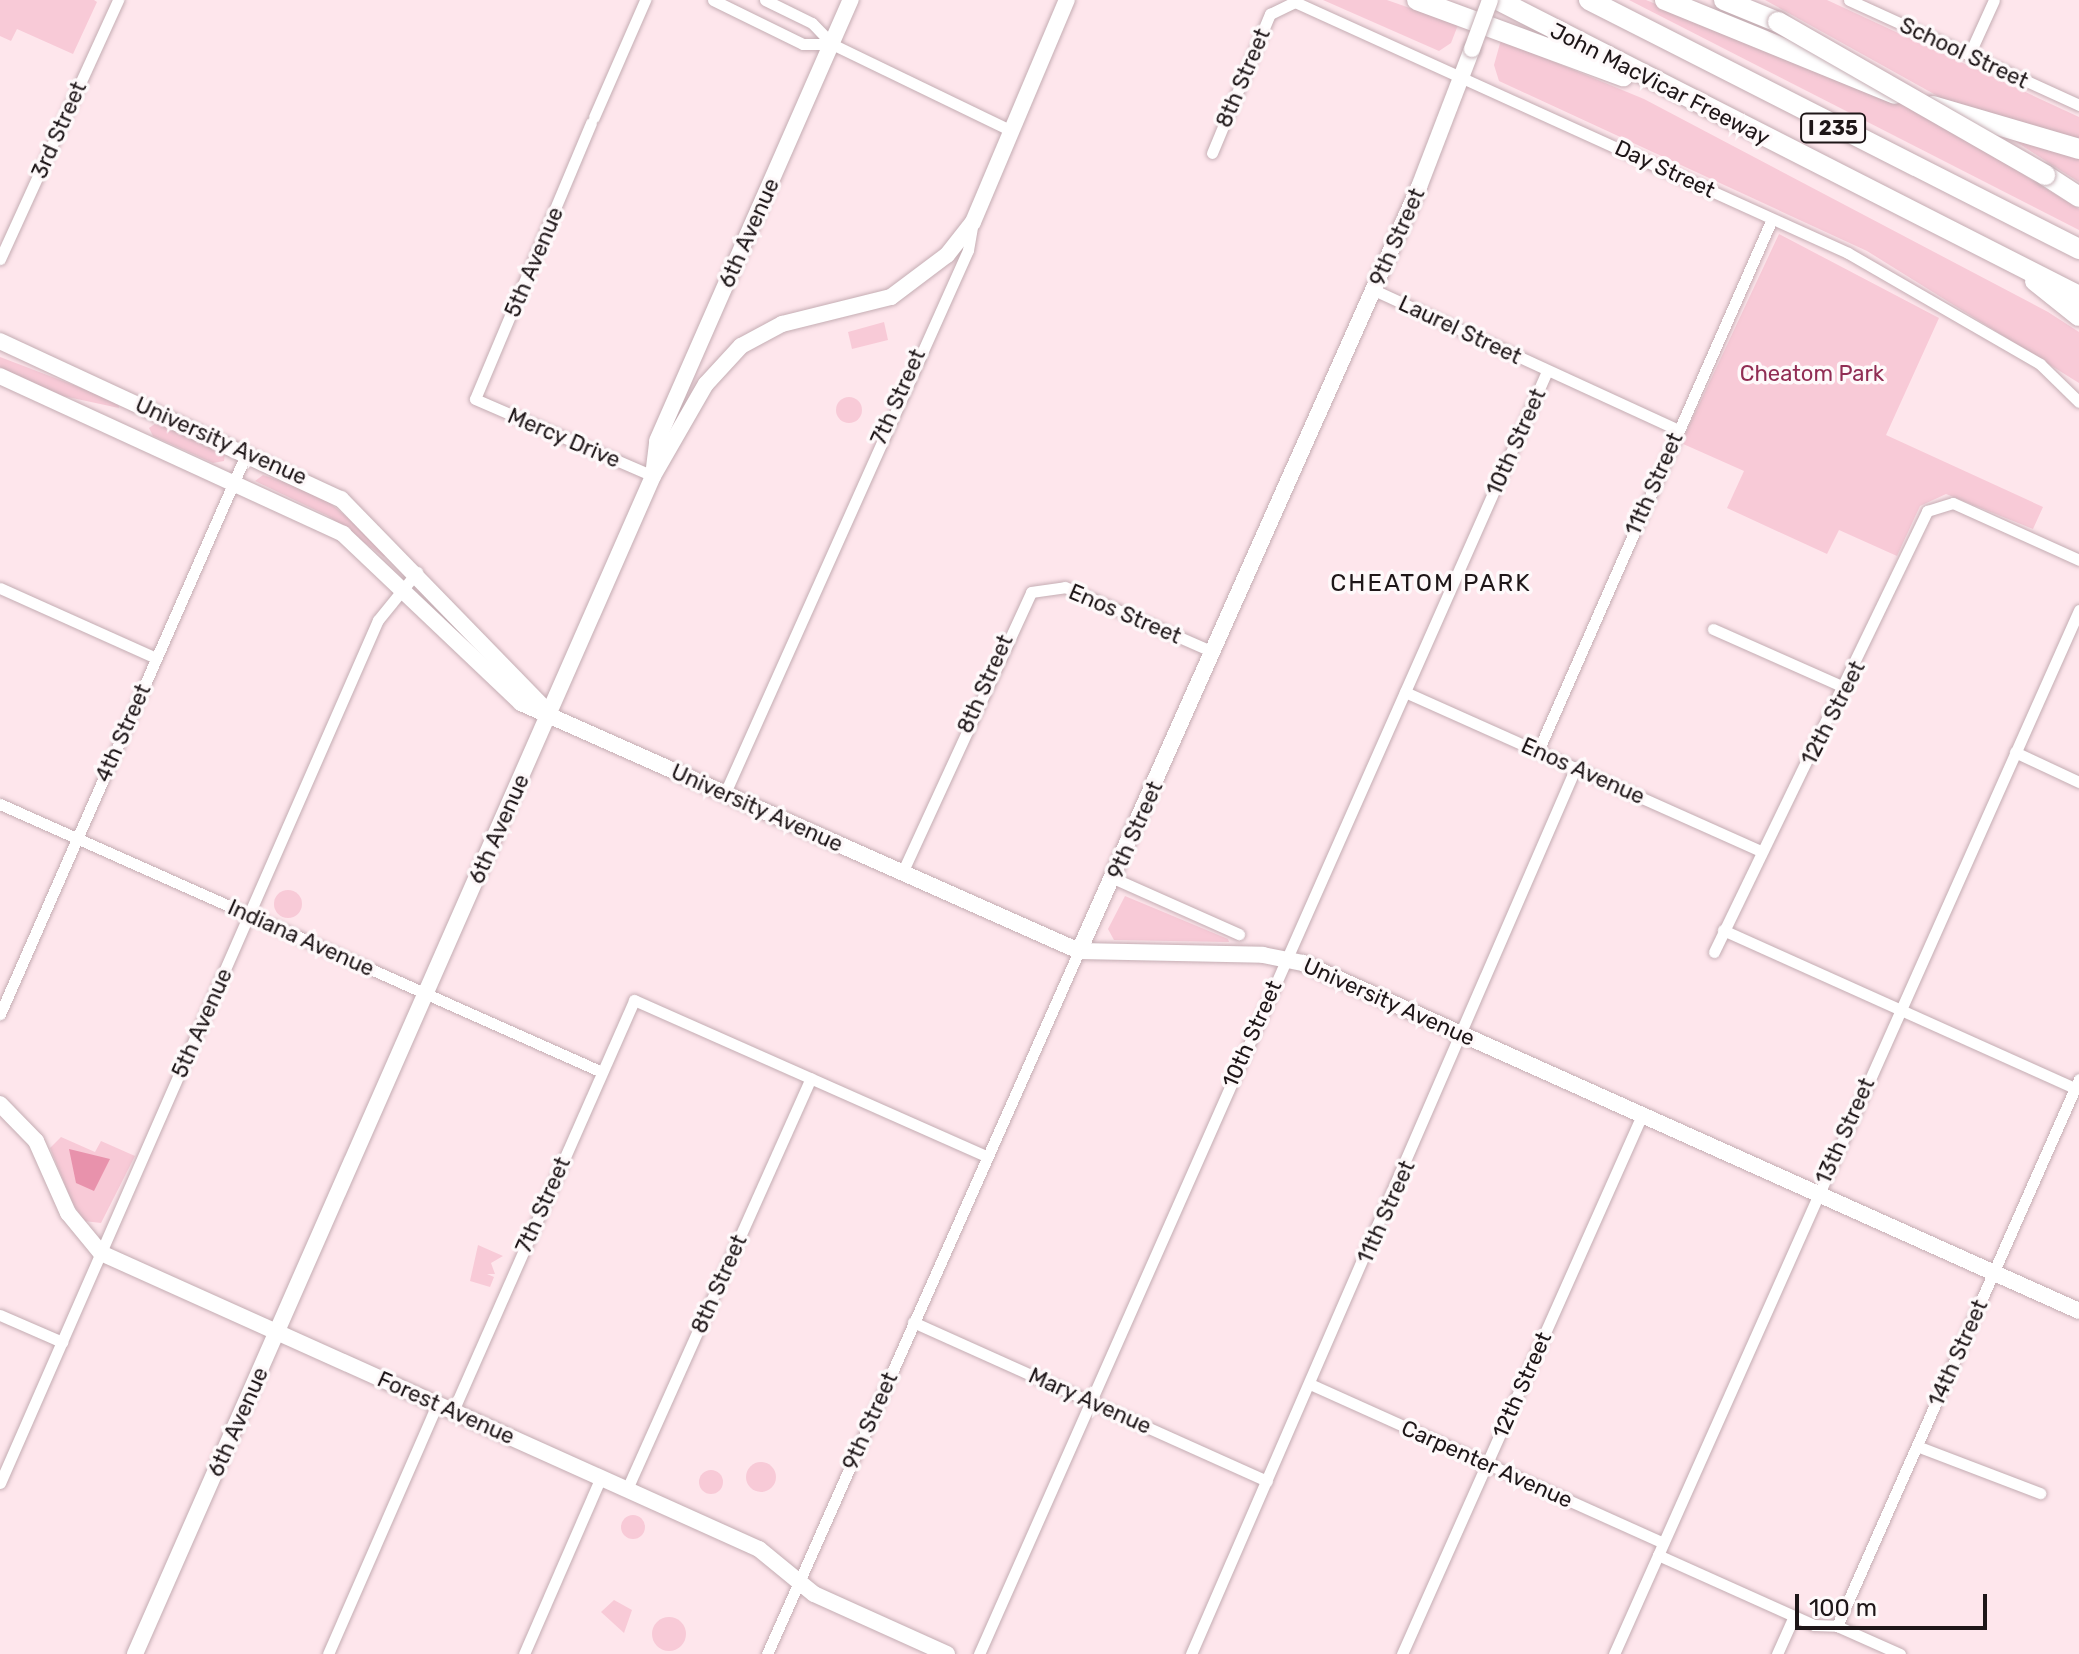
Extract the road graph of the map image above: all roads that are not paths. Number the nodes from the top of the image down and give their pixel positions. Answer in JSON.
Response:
{"nodes":[{"id":1,"x":118,"y":0,"type":"edge"},
{"id":2,"x":645,"y":0,"type":"edge"},
{"id":3,"x":713,"y":0,"type":"edge"},
{"id":4,"x":765,"y":0,"type":"edge"},
{"id":5,"x":851,"y":0,"type":"edge"},
{"id":6,"x":1067,"y":0,"type":"edge"},
{"id":7,"x":1417,"y":0,"type":"edge"},
{"id":8,"x":1490,"y":0,"type":"edge"},
{"id":9,"x":1498,"y":0,"type":"edge"},
{"id":10,"x":1589,"y":0,"type":"edge"},
{"id":11,"x":1665,"y":0,"type":"edge"},
{"id":12,"x":1724,"y":0,"type":"edge"},
{"id":13,"x":1742,"y":0,"type":"edge"},
{"id":14,"x":1849,"y":0,"type":"edge"},
{"id":15,"x":1994,"y":0,"type":"edge"},
{"id":16,"x":1278,"y":5,"type":"joint"},
{"id":17,"x":1776,"y":21,"type":"junction"},
{"id":18,"x":832,"y":44,"type":"junction"},
{"id":19,"x":1969,"y":55,"type":"junction"},
{"id":20,"x":1463,"y":77,"type":"junction"},
{"id":21,"x":1682,"y":96,"type":"junction"},
{"id":22,"x":2079,"y":105,"type":"edge"},
{"id":23,"x":1012,"y":131,"type":"junction"},
{"id":24,"x":2079,"y":149,"type":"edge"},
{"id":25,"x":1212,"y":153,"type":"dead end"},
{"id":26,"x":2079,"y":197,"type":"edge"},
{"id":27,"x":1772,"y":219,"type":"junction"},
{"id":28,"x":973,"y":222,"type":"junction"},
{"id":29,"x":2079,"y":249,"type":"edge"},
{"id":30,"x":0,"y":259,"type":"edge"},
{"id":31,"x":2024,"y":270,"type":"junction"},
{"id":32,"x":1374,"y":290,"type":"junction"},
{"id":33,"x":2079,"y":296,"type":"edge"},
{"id":34,"x":2079,"y":316,"type":"edge"},
{"id":35,"x":0,"y":341,"type":"edge"},
{"id":36,"x":1547,"y":371,"type":"junction"},
{"id":37,"x":0,"y":376,"type":"edge"},
{"id":38,"x":475,"y":399,"type":"joint"},
{"id":39,"x":2079,"y":402,"type":"edge"},
{"id":40,"x":1678,"y":430,"type":"junction"},
{"id":41,"x":247,"y":452,"type":"junction"},
{"id":42,"x":653,"y":476,"type":"junction"},
{"id":43,"x":234,"y":480,"type":"junction"},
{"id":44,"x":2079,"y":560,"type":"edge"},
{"id":45,"x":417,"y":572,"type":"junction"},
{"id":46,"x":402,"y":586,"type":"junction"},
{"id":47,"x":0,"y":588,"type":"edge"},
{"id":48,"x":1036,"y":589,"type":"joint"},
{"id":49,"x":2079,"y":610,"type":"edge"},
{"id":50,"x":1713,"y":629,"type":"dead end"},
{"id":51,"x":1213,"y":652,"type":"junction"},
{"id":52,"x":156,"y":658,"type":"junction"},
{"id":53,"x":1846,"y":688,"type":"junction"},
{"id":54,"x":1405,"y":692,"type":"junction"},
{"id":55,"x":549,"y":714,"type":"junction"},
{"id":56,"x":1538,"y":751,"type":"junction"},
{"id":57,"x":2015,"y":752,"type":"junction"},
{"id":58,"x":1576,"y":767,"type":"junction"},
{"id":59,"x":2079,"y":782,"type":"edge"},
{"id":60,"x":725,"y":793,"type":"junction"},
{"id":61,"x":0,"y":804,"type":"edge"},
{"id":62,"x":77,"y":838,"type":"junction"},
{"id":63,"x":1760,"y":851,"type":"junction"},
{"id":64,"x":902,"y":873,"type":"junction"},
{"id":65,"x":1113,"y":878,"type":"junction"},
{"id":66,"x":249,"y":915,"type":"junction"},
{"id":67,"x":1723,"y":930,"type":"junction"},
{"id":68,"x":1239,"y":934,"type":"dead end"},
{"id":69,"x":1079,"y":951,"type":"junction"},
{"id":70,"x":1714,"y":952,"type":"dead end"},
{"id":71,"x":1287,"y":958,"type":"junction"},
{"id":72,"x":426,"y":994,"type":"junction"},
{"id":73,"x":1899,"y":1010,"type":"junction"},
{"id":74,"x":0,"y":1014,"type":"edge"},
{"id":75,"x":1462,"y":1034,"type":"junction"},
{"id":76,"x":602,"y":1072,"type":"junction"},
{"id":77,"x":811,"y":1078,"type":"junction"},
{"id":78,"x":2077,"y":1084,"type":"edge"},
{"id":79,"x":0,"y":1104,"type":"edge"},
{"id":80,"x":1642,"y":1115,"type":"junction"},
{"id":81,"x":986,"y":1156,"type":"junction"},
{"id":82,"x":1817,"y":1194,"type":"junction"},
{"id":83,"x":101,"y":1253,"type":"junction"},
{"id":84,"x":1993,"y":1273,"type":"junction"},
{"id":85,"x":2079,"y":1311,"type":"edge"},
{"id":86,"x":0,"y":1315,"type":"edge"},
{"id":87,"x":913,"y":1322,"type":"junction"},
{"id":88,"x":277,"y":1332,"type":"junction"},
{"id":89,"x":62,"y":1342,"type":"junction"},
{"id":90,"x":1310,"y":1384,"type":"junction"},
{"id":91,"x":1090,"y":1401,"type":"junction"},
{"id":92,"x":445,"y":1408,"type":"junction"},
{"id":93,"x":1917,"y":1446,"type":"junction"},
{"id":94,"x":1487,"y":1464,"type":"junction"},
{"id":95,"x":601,"y":1477,"type":"junction"},
{"id":96,"x":1267,"y":1481,"type":"junction"},
{"id":97,"x":0,"y":1483,"type":"edge"},
{"id":98,"x":627,"y":1489,"type":"junction"},
{"id":99,"x":2040,"y":1493,"type":"dead end"},
{"id":100,"x":1661,"y":1549,"type":"junction"},
{"id":101,"x":800,"y":1579,"type":"junction"},
{"id":102,"x":1794,"y":1616,"type":"junction"},
{"id":103,"x":1837,"y":1626,"type":"junction"},
{"id":104,"x":135,"y":1654,"type":"edge"},
{"id":105,"x":328,"y":1654,"type":"edge"},
{"id":106,"x":524,"y":1654,"type":"edge"},
{"id":107,"x":767,"y":1654,"type":"edge"},
{"id":108,"x":947,"y":1654,"type":"edge"},
{"id":109,"x":979,"y":1654,"type":"edge"},
{"id":110,"x":1191,"y":1654,"type":"edge"},
{"id":111,"x":1402,"y":1654,"type":"edge"},
{"id":112,"x":1614,"y":1654,"type":"edge"},
{"id":113,"x":1777,"y":1654,"type":"edge"},
{"id":114,"x":1900,"y":1654,"type":"edge"}],
"edges":[{"from":1,"to":30,"type":"street","name":"3rd Street"},
{"from":2,"to":38,"type":"street","name":"5th Avenue"},
{"from":3,"to":18,"type":"street"},
{"from":4,"to":18,"type":"street"},
{"from":5,"to":18,"type":"main road","name":"6th Avenue"},
{"from":6,"to":23,"type":"main road","name":"7th Street"},
{"from":7,"to":21,"type":"highway"},
{"from":8,"to":20,"type":"main road","name":"9th Street","bridge":true},
{"from":9,"to":21,"type":"highway","name":"John MacVicar Freeway","number":"I 235"},
{"from":10,"to":29,"type":"highway","name":"John MacVicar Freeway","number":"I 235"},
{"from":11,"to":24,"type":"highway"},
{"from":12,"to":17,"type":"highway"},
{"from":13,"to":17,"type":"highway"},
{"from":14,"to":19,"type":"street","name":"School Street"},
{"from":15,"to":19,"type":"street"},
{"from":16,"to":20,"type":"street","name":"Day Street"},
{"from":16,"to":25,"type":"street","name":"8th Street"},
{"from":17,"to":26,"type":"highway","bridge":true},
{"from":18,"to":23,"type":"street"},
{"from":18,"to":42,"type":"main road","name":"6th Avenue"},
{"from":19,"to":22,"type":"street","name":"School Street"},
{"from":20,"to":27,"type":"street","name":"Day Street"},
{"from":20,"to":32,"type":"main road","name":"9th Street"},
{"from":21,"to":31,"type":"highway","name":"John MacVicar Freeway","number":"I 235"},
{"from":23,"to":28,"type":"main road","name":"7th Street"},
{"from":27,"to":39,"type":"street","name":"Day Street"},
{"from":27,"to":40,"type":"street","name":"11th Street"},
{"from":28,"to":42,"type":"main road"},
{"from":28,"to":60,"type":"street","name":"7th Street"},
{"from":31,"to":33,"type":"highway","name":"John MacVicar Freeway","number":"I 235"},
{"from":31,"to":34,"type":"highway"},
{"from":32,"to":36,"type":"street","name":"Laurel Street"},
{"from":32,"to":51,"type":"main road","name":"9th Street"},
{"from":35,"to":41,"type":"main road","name":"University Avenue"},
{"from":36,"to":40,"type":"street","name":"Laurel Street"},
{"from":36,"to":54,"type":"street","name":"10th Street"},
{"from":37,"to":43,"type":"main road","name":"University Avenue"},
{"from":38,"to":42,"type":"street","name":"Mercy Drive"},
{"from":40,"to":56,"type":"street","name":"11th Street"},
{"from":41,"to":43,"type":"street","name":"4th Street"},
{"from":41,"to":45,"type":"main road","name":"University Avenue"},
{"from":42,"to":55,"type":"main road","name":"6th Avenue"},
{"from":43,"to":46,"type":"main road","name":"University Avenue"},
{"from":43,"to":52,"type":"street","name":"4th Street"},
{"from":44,"to":53,"type":"street","name":"12th Street"},
{"from":45,"to":46,"type":"street","name":"5th Avenue"},
{"from":45,"to":55,"type":"main road","name":"University Avenue"},
{"from":46,"to":55,"type":"main road","name":"University Avenue"},
{"from":46,"to":66,"type":"street","name":"5th Avenue"},
{"from":47,"to":52,"type":"street"},
{"from":48,"to":51,"type":"street","name":"Enos Street"},
{"from":48,"to":64,"type":"street","name":"8th Street"},
{"from":49,"to":57,"type":"street","name":"13th Street"},
{"from":50,"to":53,"type":"street"},
{"from":51,"to":65,"type":"main road","name":"9th Street"},
{"from":52,"to":62,"type":"street","name":"4th Street"},
{"from":53,"to":63,"type":"street","name":"12th Street"},
{"from":54,"to":56,"type":"street","name":"Enos Avenue"},
{"from":54,"to":71,"type":"street","name":"10th Street"},
{"from":55,"to":60,"type":"main road","name":"University Avenue"},
{"from":55,"to":72,"type":"main road","name":"6th Avenue"},
{"from":56,"to":58,"type":"street","name":"Enos Avenue"},
{"from":57,"to":59,"type":"street"},
{"from":57,"to":73,"type":"street","name":"13th Street"},
{"from":58,"to":63,"type":"street","name":"Enos Avenue"},
{"from":58,"to":75,"type":"street","name":"11th Street"},
{"from":60,"to":64,"type":"main road","name":"University Avenue"},
{"from":61,"to":62,"type":"street","name":"Indiana Avenue"},
{"from":62,"to":66,"type":"street","name":"Indiana Avenue"},
{"from":62,"to":74,"type":"street","name":"4th Street"},
{"from":63,"to":67,"type":"street","name":"12th Street"},
{"from":64,"to":69,"type":"main road","name":"University Avenue"},
{"from":65,"to":68,"type":"street"},
{"from":65,"to":69,"type":"main road","name":"9th Street"},
{"from":66,"to":72,"type":"street","name":"Indiana Avenue"},
{"from":66,"to":83,"type":"street","name":"5th Avenue"},
{"from":67,"to":70,"type":"street","name":"12th Street"},
{"from":67,"to":73,"type":"street"},
{"from":69,"to":71,"type":"main road","name":"University Avenue"},
{"from":69,"to":81,"type":"street","name":"9th Street"},
{"from":71,"to":75,"type":"main road","name":"University Avenue"},
{"from":71,"to":91,"type":"street","name":"10th Street"},
{"from":72,"to":76,"type":"street","name":"Indiana Avenue"},
{"from":72,"to":88,"type":"main road","name":"6th Avenue"},
{"from":73,"to":78,"type":"street"},
{"from":73,"to":82,"type":"street","name":"13th Street"},
{"from":75,"to":80,"type":"main road","name":"University Avenue"},
{"from":75,"to":90,"type":"street","name":"11th Street"},
{"from":76,"to":77,"type":"street","name":"7th Street"},
{"from":76,"to":92,"type":"street","name":"7th Street"},
{"from":77,"to":81,"type":"street"},
{"from":77,"to":98,"type":"street","name":"8th Street"},
{"from":78,"to":84,"type":"street","name":"14th Street"},
{"from":79,"to":83,"type":"main road","name":"Forest Avenue"},
{"from":80,"to":82,"type":"main road","name":"University Avenue"},
{"from":80,"to":94,"type":"street","name":"12th Street"},
{"from":81,"to":87,"type":"street","name":"9th Street"},
{"from":82,"to":84,"type":"main road","name":"University Avenue"},
{"from":82,"to":100,"type":"street","name":"13th Street"},
{"from":83,"to":88,"type":"main road","name":"Forest Avenue"},
{"from":83,"to":89,"type":"street","name":"5th Avenue"},
{"from":84,"to":85,"type":"main road","name":"University Avenue"},
{"from":84,"to":93,"type":"street","name":"14th Street"},
{"from":86,"to":89,"type":"street"},
{"from":87,"to":91,"type":"street","name":"Mary Avenue"},
{"from":87,"to":101,"type":"street","name":"9th Street"},
{"from":88,"to":92,"type":"main road","name":"Forest Avenue"},
{"from":88,"to":104,"type":"main road","name":"6th Avenue"},
{"from":89,"to":97,"type":"street","name":"5th Avenue"},
{"from":90,"to":94,"type":"street","name":"Carpenter Avenue"},
{"from":90,"to":96,"type":"street","name":"11th Street"},
{"from":91,"to":96,"type":"street","name":"Mary Avenue"},
{"from":91,"to":109,"type":"street","name":"10th Street"},
{"from":92,"to":95,"type":"main road","name":"Forest Avenue"},
{"from":92,"to":105,"type":"street","name":"7th Street"},
{"from":93,"to":99,"type":"street"},
{"from":93,"to":103,"type":"street","name":"14th Street"},
{"from":94,"to":100,"type":"street","name":"Carpenter Avenue"},
{"from":94,"to":111,"type":"street","name":"12th Street"},
{"from":95,"to":98,"type":"main road","name":"Forest Avenue"},
{"from":95,"to":106,"type":"street"},
{"from":96,"to":110,"type":"street","name":"11th Street"},
{"from":98,"to":101,"type":"main road","name":"Forest Avenue"},
{"from":100,"to":102,"type":"street","name":"Carpenter Avenue"},
{"from":100,"to":112,"type":"street","name":"13th Street"},
{"from":101,"to":107,"type":"street","name":"9th Street"},
{"from":101,"to":108,"type":"main road","name":"Forest Avenue"},
{"from":102,"to":103,"type":"street","name":"Carpenter Avenue"},
{"from":102,"to":113,"type":"street"},
{"from":103,"to":114,"type":"street","name":"Carpenter Avenue"}]}
